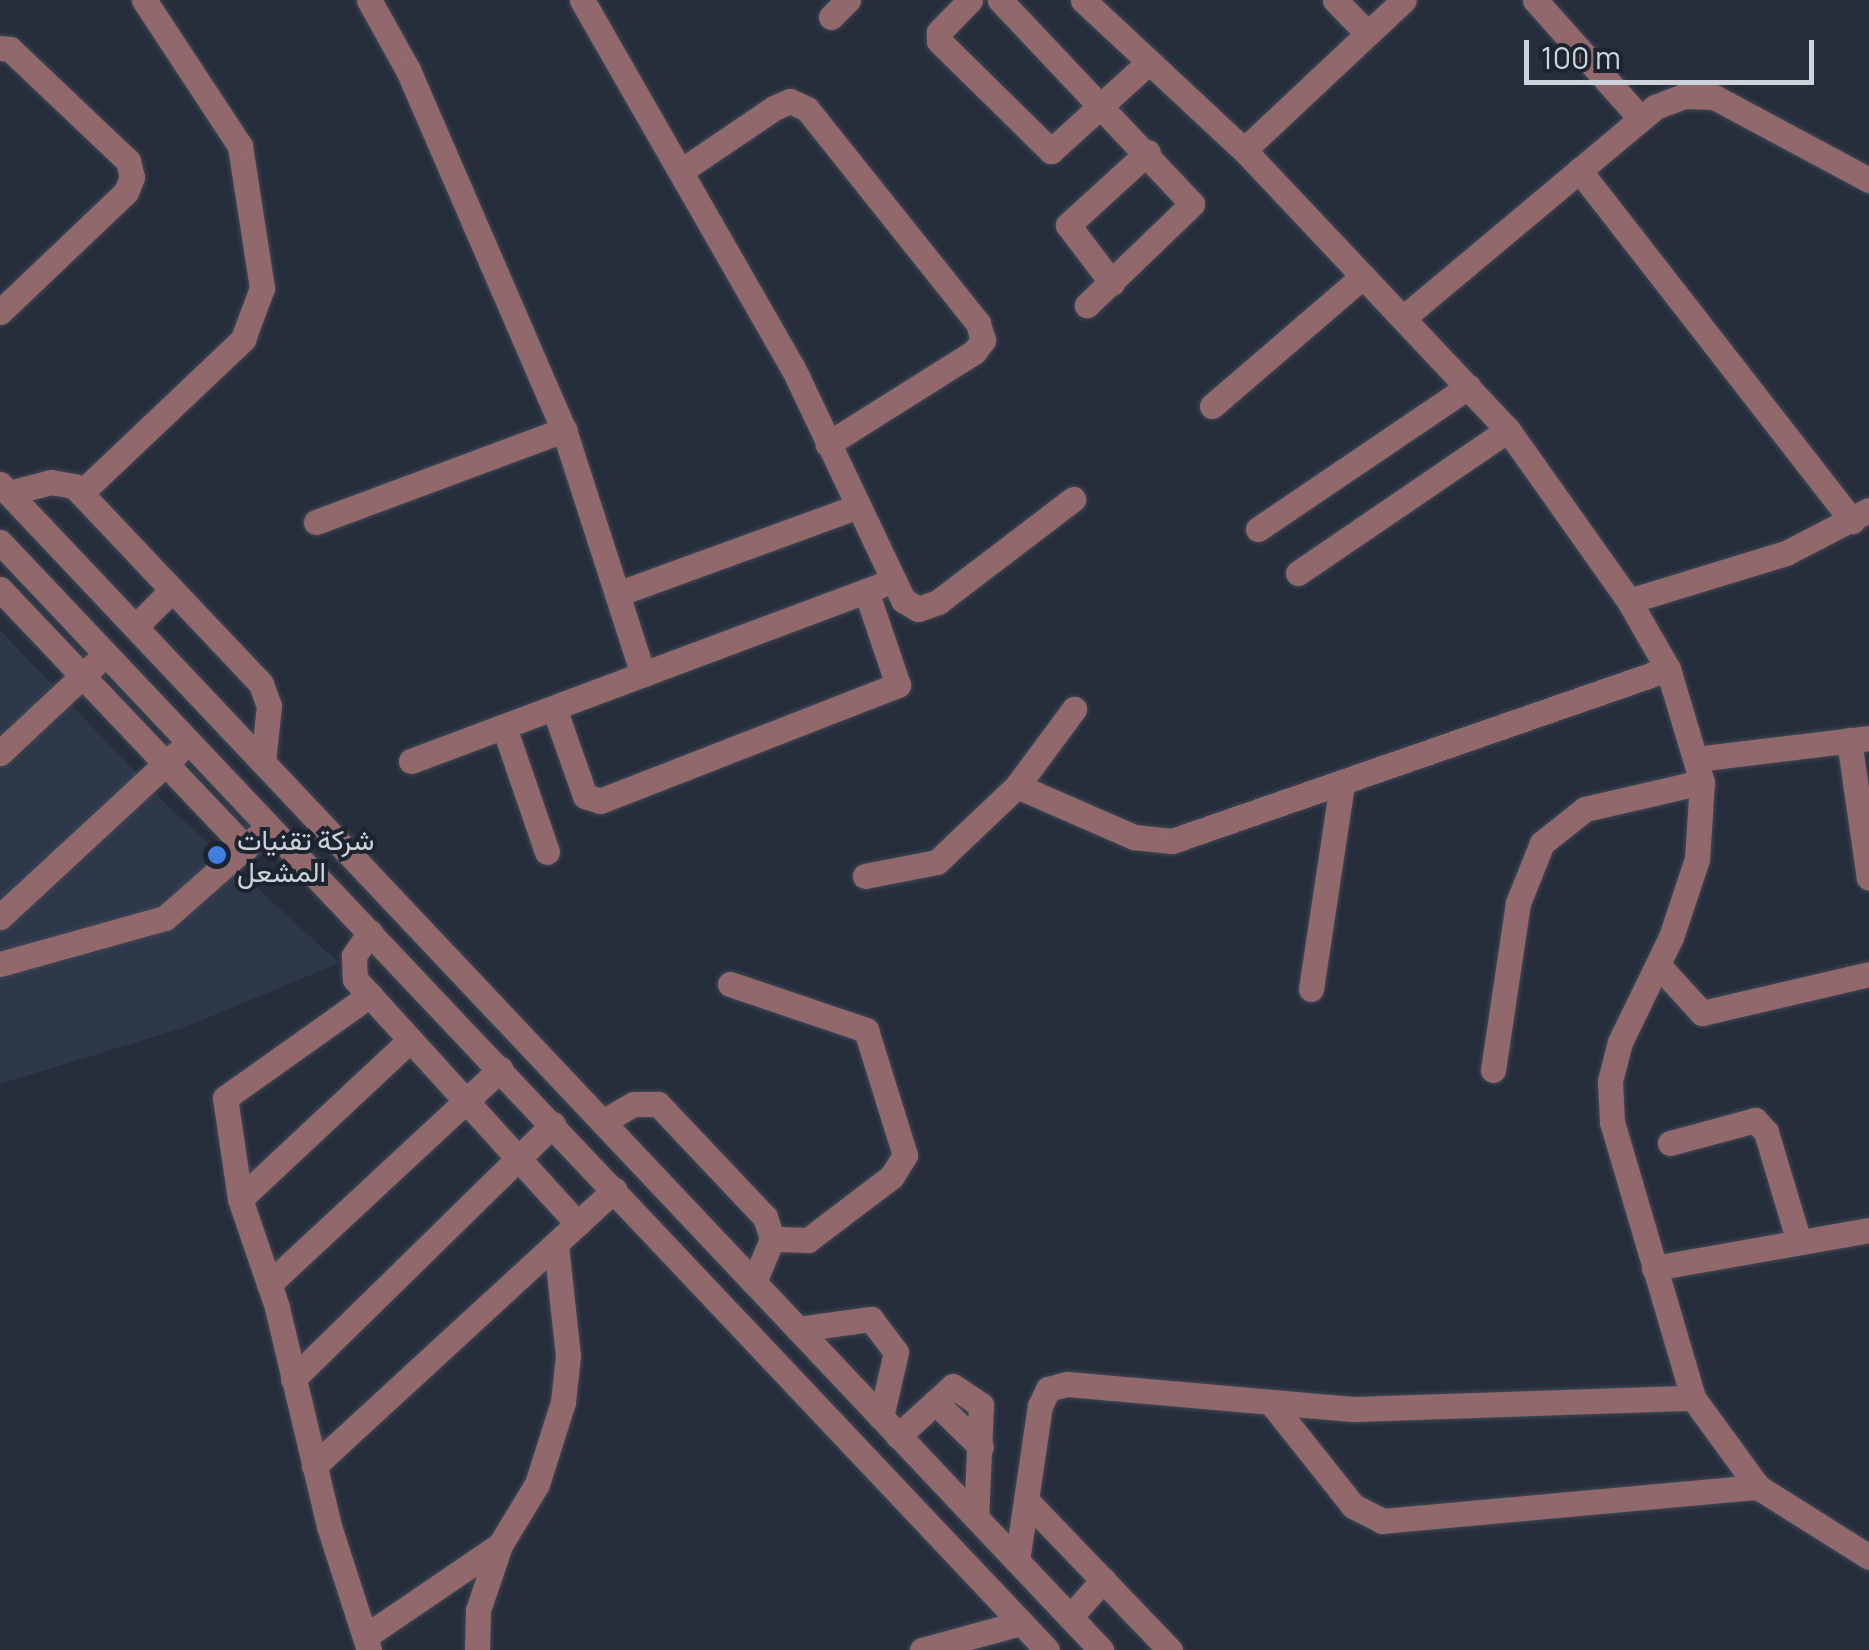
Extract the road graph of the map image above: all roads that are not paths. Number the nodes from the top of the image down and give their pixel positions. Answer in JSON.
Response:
{"nodes":[{"id":1,"x":144,"y":0,"type":"edge"},
{"id":2,"x":369,"y":0,"type":"edge"},
{"id":3,"x":582,"y":0,"type":"edge"},
{"id":4,"x":970,"y":0,"type":"edge"},
{"id":5,"x":1000,"y":0,"type":"edge"},
{"id":6,"x":1334,"y":0,"type":"edge"},
{"id":7,"x":1404,"y":0,"type":"edge"},
{"id":8,"x":1535,"y":0,"type":"edge"},
{"id":9,"x":1089,"y":2,"type":"edge"},
{"id":10,"x":1368,"y":34,"type":"junction"},
{"id":11,"x":0,"y":48,"type":"edge"},
{"id":12,"x":1149,"y":62,"type":"junction"},
{"id":13,"x":1103,"y":106,"type":"junction"},
{"id":14,"x":1641,"y":119,"type":"junction"},
{"id":15,"x":1244,"y":150,"type":"junction"},
{"id":16,"x":1148,"y":152,"type":"junction"},
{"id":17,"x":1579,"y":170,"type":"junction"},
{"id":18,"x":680,"y":171,"type":"junction"},
{"id":19,"x":1869,"y":180,"type":"edge"},
{"id":20,"x":1363,"y":276,"type":"junction"},
{"id":21,"x":1112,"y":283,"type":"junction"},
{"id":22,"x":1088,"y":305,"type":"dead end"},
{"id":23,"x":0,"y":312,"type":"edge"},
{"id":24,"x":1403,"y":318,"type":"junction"},
{"id":25,"x":1468,"y":387,"type":"junction"},
{"id":26,"x":1212,"y":406,"type":"dead end"},
{"id":27,"x":564,"y":430,"type":"junction"},
{"id":28,"x":1508,"y":430,"type":"junction"},
{"id":29,"x":828,"y":444,"type":"junction"},
{"id":30,"x":4,"y":488,"type":"edge"},
{"id":31,"x":80,"y":493,"type":"junction"},
{"id":32,"x":1073,"y":500,"type":"dead end"},
{"id":33,"x":856,"y":506,"type":"junction"},
{"id":34,"x":1861,"y":515,"type":"edge"},
{"id":35,"x":316,"y":522,"type":"dead end"},
{"id":36,"x":1258,"y":530,"type":"dead end"},
{"id":37,"x":0,"y":542,"type":"edge"},
{"id":38,"x":22,"y":566,"type":"junction"},
{"id":39,"x":1298,"y":572,"type":"dead end"},
{"id":40,"x":878,"y":586,"type":"junction"},
{"id":41,"x":0,"y":588,"type":"edge"},
{"id":42,"x":172,"y":590,"type":"junction"},
{"id":43,"x":617,"y":594,"type":"junction"},
{"id":44,"x":1630,"y":601,"type":"junction"},
{"id":45,"x":136,"y":626,"type":"junction"},
{"id":46,"x":106,"y":654,"type":"junction"},
{"id":47,"x":1668,"y":669,"type":"junction"},
{"id":48,"x":643,"y":675,"type":"junction"},
{"id":49,"x":83,"y":676,"type":"junction"},
{"id":50,"x":554,"y":708,"type":"junction"},
{"id":51,"x":1074,"y":709,"type":"dead end"},
{"id":52,"x":504,"y":726,"type":"junction"},
{"id":53,"x":1859,"y":739,"type":"edge"},
{"id":54,"x":189,"y":742,"type":"junction"},
{"id":55,"x":0,"y":753,"type":"edge"},
{"id":56,"x":263,"y":761,"type":"junction"},
{"id":57,"x":411,"y":761,"type":"dead end"},
{"id":58,"x":166,"y":763,"type":"junction"},
{"id":59,"x":1699,"y":771,"type":"junction"},
{"id":60,"x":1342,"y":783,"type":"junction"},
{"id":61,"x":1017,"y":786,"type":"junction"},
{"id":62,"x":269,"y":826,"type":"junction"},
{"id":63,"x":246,"y":848,"type":"junction"},
{"id":64,"x":547,"y":852,"type":"dead end"},
{"id":65,"x":864,"y":876,"type":"dead end"},
{"id":66,"x":1869,"y":878,"type":"edge"},
{"id":67,"x":0,"y":917,"type":"edge"},
{"id":68,"x":370,"y":932,"type":"junction"},
{"id":69,"x":0,"y":964,"type":"edge"},
{"id":70,"x":1658,"y":965,"type":"junction"},
{"id":71,"x":1869,"y":974,"type":"edge"},
{"id":72,"x":730,"y":984,"type":"dead end"},
{"id":73,"x":1310,"y":990,"type":"dead end"},
{"id":74,"x":370,"y":995,"type":"junction"},
{"id":75,"x":410,"y":1040,"type":"junction"},
{"id":76,"x":500,"y":1069,"type":"junction"},
{"id":77,"x":1493,"y":1070,"type":"dead end"},
{"id":78,"x":466,"y":1100,"type":"junction"},
{"id":79,"x":604,"y":1121,"type":"junction"},
{"id":80,"x":552,"y":1124,"type":"junction"},
{"id":81,"x":1670,"y":1142,"type":"dead end"},
{"id":82,"x":518,"y":1158,"type":"junction"},
{"id":83,"x":614,"y":1190,"type":"junction"},
{"id":84,"x":240,"y":1199,"type":"junction"},
{"id":85,"x":578,"y":1224,"type":"junction"},
{"id":86,"x":1869,"y":1230,"type":"edge"},
{"id":87,"x":772,"y":1238,"type":"junction"},
{"id":88,"x":1799,"y":1242,"type":"junction"},
{"id":89,"x":556,"y":1246,"type":"junction"},
{"id":90,"x":1654,"y":1268,"type":"junction"},
{"id":91,"x":754,"y":1282,"type":"junction"},
{"id":92,"x":269,"y":1284,"type":"junction"},
{"id":93,"x":798,"y":1329,"type":"junction"},
{"id":94,"x":293,"y":1378,"type":"junction"},
{"id":95,"x":1693,"y":1398,"type":"junction"},
{"id":96,"x":1272,"y":1404,"type":"junction"},
{"id":97,"x":889,"y":1426,"type":"junction"},
{"id":98,"x":314,"y":1466,"type":"junction"},
{"id":99,"x":1758,"y":1487,"type":"junction"},
{"id":100,"x":1026,"y":1500,"type":"junction"},
{"id":101,"x":976,"y":1518,"type":"junction"},
{"id":102,"x":500,"y":1545,"type":"junction"},
{"id":103,"x":1869,"y":1557,"type":"edge"},
{"id":104,"x":1017,"y":1562,"type":"junction"},
{"id":105,"x":1103,"y":1580,"type":"junction"},
{"id":106,"x":1070,"y":1616,"type":"junction"},
{"id":107,"x":1025,"y":1627,"type":"junction"},
{"id":108,"x":368,"y":1643,"type":"edge"},
{"id":109,"x":1167,"y":1649,"type":"edge"},
{"id":110,"x":477,"y":1650,"type":"edge"},
{"id":111,"x":922,"y":1650,"type":"edge"},
{"id":112,"x":1010,"y":1650,"type":"edge"},
{"id":113,"x":1047,"y":1650,"type":"edge"},
{"id":114,"x":1101,"y":1650,"type":"edge"}],
"edges":[{"from":1,"to":31,"type":"street"},
{"from":2,"to":27,"type":"street"},
{"from":3,"to":18,"type":"street"},
{"from":4,"to":13,"type":"street"},
{"from":5,"to":13,"type":"street"},
{"from":6,"to":10,"type":"street"},
{"from":7,"to":10,"type":"street"},
{"from":8,"to":14,"type":"street"},
{"from":9,"to":12,"type":"street"},
{"from":10,"to":15,"type":"street"},
{"from":11,"to":23,"type":"street"},
{"from":12,"to":13,"type":"street"},
{"from":12,"to":15,"type":"street"},
{"from":13,"to":16,"type":"street"},
{"from":14,"to":17,"type":"street"},
{"from":14,"to":19,"type":"street"},
{"from":15,"to":20,"type":"street"},
{"from":16,"to":21,"type":"street"},
{"from":16,"to":21,"type":"street"},
{"from":17,"to":24,"type":"street"},
{"from":17,"to":34,"type":"street"},
{"from":18,"to":29,"type":"street"},
{"from":18,"to":29,"type":"street"},
{"from":20,"to":24,"type":"street"},
{"from":20,"to":26,"type":"street"},
{"from":21,"to":22,"type":"street"},
{"from":24,"to":25,"type":"street"},
{"from":25,"to":28,"type":"street"},
{"from":25,"to":36,"type":"street"},
{"from":27,"to":35,"type":"street"},
{"from":27,"to":43,"type":"street"},
{"from":28,"to":39,"type":"street"},
{"from":28,"to":44,"type":"street"},
{"from":29,"to":33,"type":"street"},
{"from":30,"to":31,"type":"street"},
{"from":30,"to":45,"type":"street"},
{"from":31,"to":42,"type":"street"},
{"from":32,"to":40,"type":"street"},
{"from":33,"to":40,"type":"street"},
{"from":33,"to":43,"type":"street"},
{"from":34,"to":44,"type":"street"},
{"from":37,"to":38,"type":"street"},
{"from":38,"to":41,"type":"street"},
{"from":38,"to":46,"type":"street"},
{"from":40,"to":48,"type":"street"},
{"from":40,"to":50,"type":"street"},
{"from":41,"to":49,"type":"street"},
{"from":42,"to":45,"type":"street"},
{"from":42,"to":56,"type":"street"},
{"from":43,"to":48,"type":"street"},
{"from":44,"to":47,"type":"street"},
{"from":45,"to":56,"type":"street"},
{"from":46,"to":49,"type":"street"},
{"from":46,"to":54,"type":"street"},
{"from":47,"to":59,"type":"street"},
{"from":47,"to":60,"type":"street"},
{"from":48,"to":50,"type":"street"},
{"from":49,"to":55,"type":"street"},
{"from":49,"to":58,"type":"street"},
{"from":50,"to":52,"type":"street"},
{"from":51,"to":61,"type":"street"},
{"from":52,"to":57,"type":"street"},
{"from":52,"to":64,"type":"street"},
{"from":53,"to":59,"type":"street"},
{"from":53,"to":66,"type":"street"},
{"from":54,"to":58,"type":"street"},
{"from":54,"to":62,"type":"street"},
{"from":56,"to":79,"type":"street"},
{"from":58,"to":63,"type":"street"},
{"from":58,"to":67,"type":"street"},
{"from":59,"to":70,"type":"street"},
{"from":59,"to":77,"type":"street"},
{"from":60,"to":61,"type":"street"},
{"from":60,"to":73,"type":"street"},
{"from":61,"to":65,"type":"street"},
{"from":62,"to":63,"type":"street"},
{"from":62,"to":68,"type":"street"},
{"from":63,"to":69,"type":"street"},
{"from":68,"to":74,"type":"street"},
{"from":68,"to":76,"type":"street"},
{"from":70,"to":71,"type":"street"},
{"from":70,"to":90,"type":"street"},
{"from":72,"to":87,"type":"street"},
{"from":74,"to":75,"type":"street"},
{"from":74,"to":84,"type":"street"},
{"from":75,"to":78,"type":"street"},
{"from":75,"to":84,"type":"street"},
{"from":76,"to":78,"type":"street"},
{"from":76,"to":80,"type":"street"},
{"from":78,"to":82,"type":"street"},
{"from":78,"to":92,"type":"street"},
{"from":79,"to":87,"type":"street"},
{"from":79,"to":91,"type":"street"},
{"from":80,"to":82,"type":"street"},
{"from":80,"to":83,"type":"street"},
{"from":81,"to":88,"type":"street"},
{"from":82,"to":85,"type":"street"},
{"from":82,"to":94,"type":"street"},
{"from":83,"to":85,"type":"street"},
{"from":83,"to":107,"type":"street"},
{"from":84,"to":92,"type":"street"},
{"from":85,"to":89,"type":"street"},
{"from":86,"to":88,"type":"street"},
{"from":87,"to":91,"type":"street"},
{"from":88,"to":90,"type":"street"},
{"from":89,"to":98,"type":"street"},
{"from":89,"to":102,"type":"street"},
{"from":90,"to":95,"type":"street"},
{"from":91,"to":93,"type":"street"},
{"from":92,"to":94,"type":"street"},
{"from":93,"to":97,"type":"street"},
{"from":93,"to":97,"type":"street"},
{"from":94,"to":98,"type":"street"},
{"from":95,"to":96,"type":"street"},
{"from":95,"to":99,"type":"street"},
{"from":96,"to":99,"type":"street"},
{"from":96,"to":100,"type":"street"},
{"from":97,"to":101,"type":"street"},
{"from":97,"to":101,"type":"street"},
{"from":98,"to":108,"type":"street"},
{"from":99,"to":103,"type":"street"},
{"from":100,"to":104,"type":"street"},
{"from":100,"to":105,"type":"street"},
{"from":101,"to":104,"type":"street"},
{"from":102,"to":108,"type":"street"},
{"from":102,"to":110,"type":"street"},
{"from":104,"to":106,"type":"street"},
{"from":105,"to":106,"type":"street"},
{"from":105,"to":109,"type":"street"},
{"from":106,"to":114,"type":"street"},
{"from":107,"to":111,"type":"street"},
{"from":107,"to":112,"type":"street"},
{"from":107,"to":113,"type":"street"}]}
